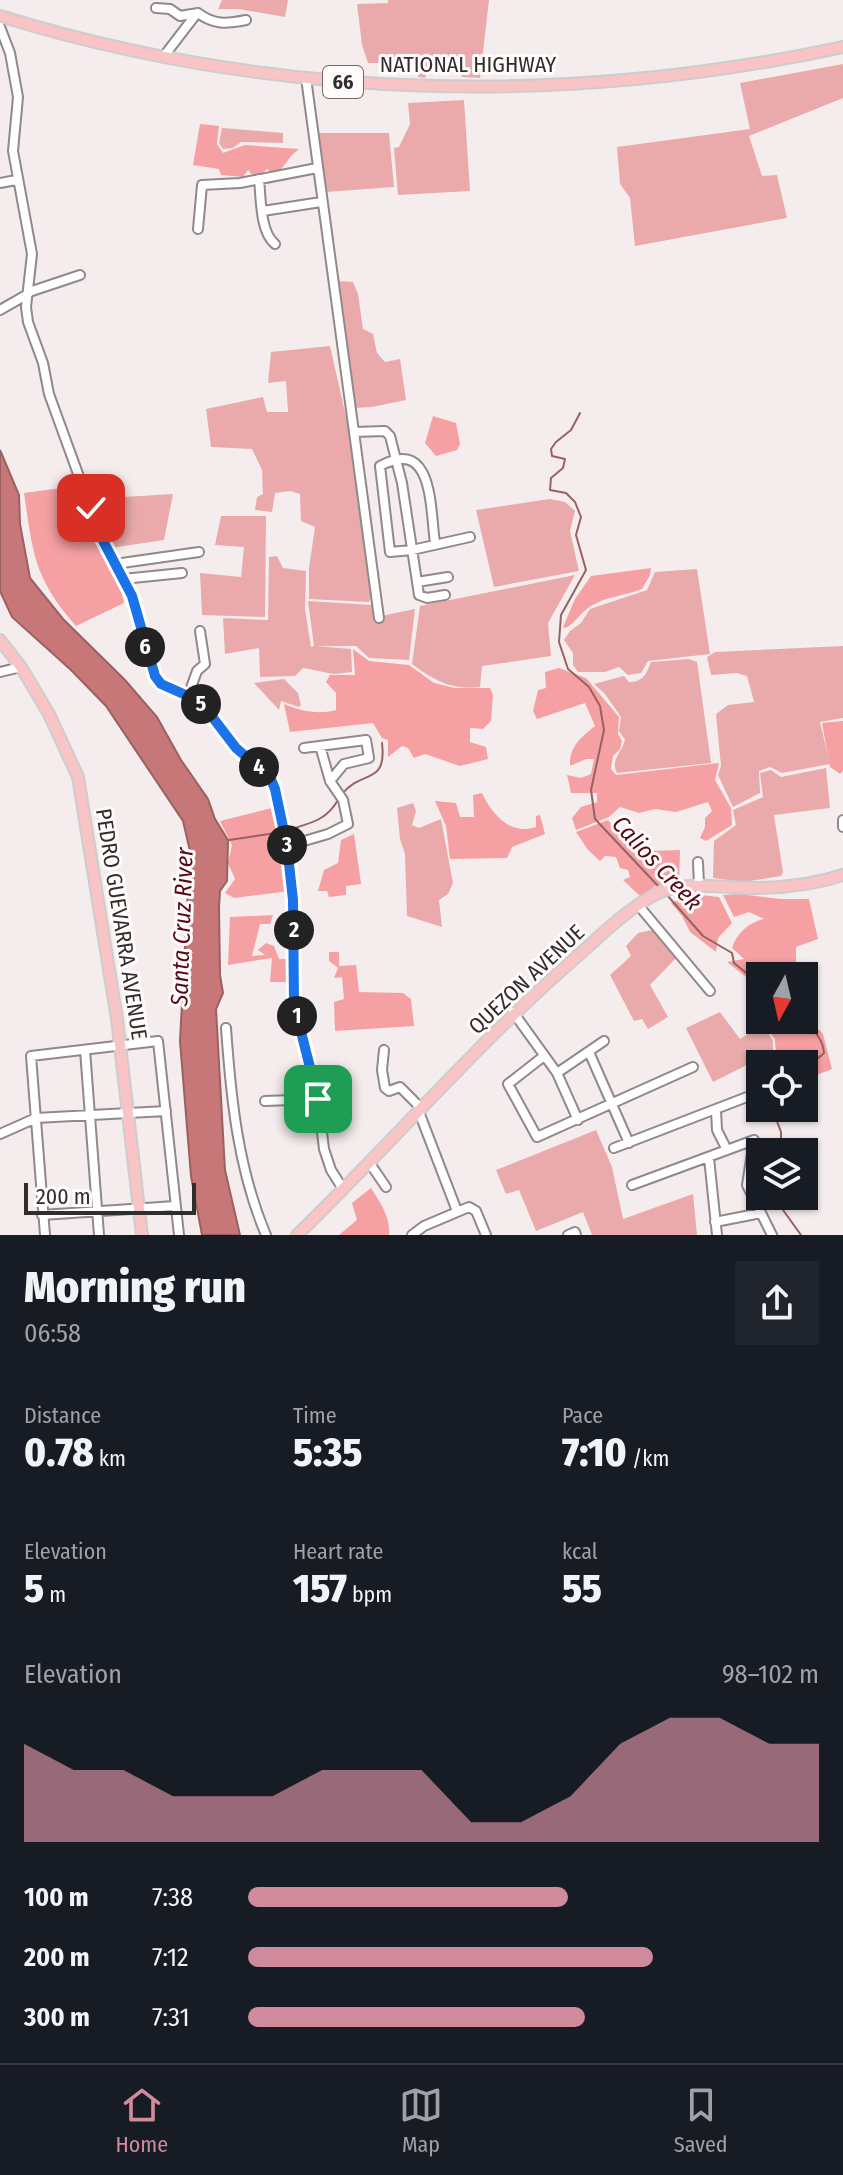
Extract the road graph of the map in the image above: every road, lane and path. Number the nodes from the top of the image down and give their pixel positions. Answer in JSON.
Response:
{"nodes":[{"id":1,"x":156,"y":8,"type":"dead end"},
{"id":2,"x":198,"y":13,"type":"junction"},
{"id":3,"x":0,"y":16,"type":"edge"},
{"id":4,"x":246,"y":20,"type":"dead end"},
{"id":5,"x":0,"y":27,"type":"edge"},
{"id":6,"x":843,"y":47,"type":"edge"},
{"id":7,"x":164,"y":56,"type":"junction"},
{"id":8,"x":306,"y":78,"type":"junction"},
{"id":9,"x":317,"y":168,"type":"junction"},
{"id":10,"x":259,"y":179,"type":"junction"},
{"id":11,"x":16,"y":180,"type":"junction"},
{"id":12,"x":0,"y":183,"type":"edge"},
{"id":13,"x":321,"y":202,"type":"junction"},
{"id":14,"x":263,"y":211,"type":"junction"},
{"id":15,"x":198,"y":229,"type":"dead end"},
{"id":16,"x":275,"y":244,"type":"dead end"},
{"id":17,"x":80,"y":275,"type":"dead end"},
{"id":18,"x":28,"y":293,"type":"junction"},
{"id":19,"x":0,"y":310,"type":"edge"},
{"id":20,"x":354,"y":432,"type":"junction"},
{"id":21,"x":397,"y":460,"type":"junction"},
{"id":22,"x":470,"y":537,"type":"dead end"},
{"id":23,"x":435,"y":543,"type":"junction"},
{"id":24,"x":412,"y":550,"type":"junction"},
{"id":25,"x":199,"y":552,"type":"dead end"},
{"id":26,"x":115,"y":564,"type":"junction"},
{"id":27,"x":182,"y":573,"type":"dead end"},
{"id":28,"x":448,"y":577,"type":"dead end"},
{"id":29,"x":123,"y":579,"type":"junction"},
{"id":30,"x":417,"y":582,"type":"junction"},
{"id":31,"x":445,"y":595,"type":"dead end"},
{"id":32,"x":379,"y":618,"type":"dead end"},
{"id":33,"x":200,"y":631,"type":"dead end"},
{"id":34,"x":0,"y":640,"type":"edge"},
{"id":35,"x":21,"y":667,"type":"junction"},
{"id":36,"x":0,"y":672,"type":"edge"},
{"id":37,"x":188,"y":696,"type":"junction"},
{"id":38,"x":320,"y":746,"type":"junction"},
{"id":39,"x":304,"y":748,"type":"dead end"},
{"id":40,"x":330,"y":781,"type":"junction"},
{"id":41,"x":843,"y":820,"type":"edge"},
{"id":42,"x":843,"y":827,"type":"edge"},
{"id":43,"x":285,"y":838,"type":"junction"},
{"id":44,"x":698,"y":862,"type":"dead end"},
{"id":45,"x":843,"y":875,"type":"edge"},
{"id":46,"x":699,"y":885,"type":"junction"},
{"id":47,"x":639,"y":906,"type":"junction"},
{"id":48,"x":710,"y":991,"type":"dead end"},
{"id":49,"x":513,"y":1012,"type":"junction"},
{"id":50,"x":226,"y":1028,"type":"dead end"},
{"id":51,"x":604,"y":1041,"type":"dead end"},
{"id":52,"x":121,"y":1045,"type":"junction"},
{"id":53,"x":85,"y":1050,"type":"junction"},
{"id":54,"x":384,"y":1050,"type":"dead end"},
{"id":55,"x":589,"y":1052,"type":"junction"},
{"id":56,"x":544,"y":1056,"type":"junction"},
{"id":57,"x":693,"y":1067,"type":"dead end"},
{"id":58,"x":557,"y":1073,"type":"junction"},
{"id":59,"x":746,"y":1097,"type":"edge"},
{"id":60,"x":318,"y":1099,"type":"junction"},
{"id":61,"x":265,"y":1101,"type":"dead end"},
{"id":62,"x":614,"y":1105,"type":"junction"},
{"id":63,"x":716,"y":1110,"type":"junction"},
{"id":64,"x":166,"y":1111,"type":"junction"},
{"id":65,"x":421,"y":1111,"type":"junction"},
{"id":66,"x":129,"y":1113,"type":"junction"},
{"id":67,"x":89,"y":1115,"type":"junction"},
{"id":68,"x":36,"y":1118,"type":"junction"},
{"id":69,"x":578,"y":1120,"type":"junction"},
{"id":70,"x":0,"y":1134,"type":"edge"},
{"id":71,"x":629,"y":1143,"type":"junction"},
{"id":72,"x":614,"y":1148,"type":"dead end"},
{"id":73,"x":727,"y":1150,"type":"junction"},
{"id":74,"x":709,"y":1158,"type":"junction"},
{"id":75,"x":369,"y":1162,"type":"junction"},
{"id":76,"x":632,"y":1185,"type":"dead end"},
{"id":77,"x":386,"y":1187,"type":"dead end"},
{"id":78,"x":343,"y":1189,"type":"junction"},
{"id":79,"x":175,"y":1206,"type":"junction"},
{"id":80,"x":140,"y":1209,"type":"junction"},
{"id":81,"x":97,"y":1211,"type":"junction"},
{"id":82,"x":457,"y":1211,"type":"junction"},
{"id":83,"x":761,"y":1213,"type":"junction"},
{"id":84,"x":42,"y":1215,"type":"junction"},
{"id":85,"x":715,"y":1222,"type":"junction"},
{"id":86,"x":45,"y":1235,"type":"edge"},
{"id":87,"x":99,"y":1235,"type":"edge"},
{"id":88,"x":142,"y":1235,"type":"edge"},
{"id":89,"x":179,"y":1235,"type":"edge"},
{"id":90,"x":266,"y":1235,"type":"edge"},
{"id":91,"x":297,"y":1235,"type":"edge"},
{"id":92,"x":412,"y":1235,"type":"edge"},
{"id":93,"x":486,"y":1235,"type":"edge"},
{"id":94,"x":568,"y":1235,"type":"edge"},
{"id":95,"x":576,"y":1235,"type":"edge"},
{"id":96,"x":717,"y":1235,"type":"edge"},
{"id":97,"x":772,"y":1235,"type":"edge"}],
"edges":[{"from":1,"to":2,"type":"street"},
{"from":2,"to":4,"type":"street"},
{"from":2,"to":7,"type":"street"},
{"from":3,"to":7,"type":"main road","name":"NATIONAL HIGHWAY","number":"66"},
{"from":5,"to":11,"type":"street"},
{"from":6,"to":8,"type":"main road","name":"NATIONAL HIGHWAY","number":"66"},
{"from":7,"to":8,"type":"main road","name":"NATIONAL HIGHWAY","number":"66"},
{"from":8,"to":9,"type":"street"},
{"from":9,"to":10,"type":"street"},
{"from":9,"to":13,"type":"street"},
{"from":10,"to":14,"type":"street"},
{"from":10,"to":15,"type":"street"},
{"from":11,"to":12,"type":"street"},
{"from":11,"to":18,"type":"street"},
{"from":13,"to":14,"type":"street"},
{"from":13,"to":20,"type":"street"},
{"from":14,"to":16,"type":"street"},
{"from":17,"to":18,"type":"street"},
{"from":18,"to":19,"type":"street"},
{"from":18,"to":26,"type":"street"},
{"from":20,"to":21,"type":"street"},
{"from":20,"to":32,"type":"street"},
{"from":21,"to":23,"type":"street"},
{"from":21,"to":24,"type":"street"},
{"from":21,"to":24,"type":"street"},
{"from":22,"to":23,"type":"street"},
{"from":23,"to":24,"type":"street"},
{"from":24,"to":30,"type":"street"},
{"from":25,"to":26,"type":"street"},
{"from":26,"to":29,"type":"street"},
{"from":27,"to":29,"type":"street"},
{"from":28,"to":30,"type":"street"},
{"from":29,"to":37,"type":"street"},
{"from":30,"to":31,"type":"street"},
{"from":33,"to":37,"type":"street"},
{"from":34,"to":35,"type":"main road","name":"PEDRO GUEVARRA AVENUE"},
{"from":35,"to":36,"type":"street"},
{"from":35,"to":52,"type":"main road","name":"PEDRO GUEVARRA AVENUE"},
{"from":37,"to":43,"type":"street"},
{"from":38,"to":39,"type":"street"},
{"from":38,"to":40,"type":"street"},
{"from":38,"to":40,"type":"street"},
{"from":40,"to":43,"type":"street"},
{"from":41,"to":42,"type":"street"},
{"from":43,"to":60,"type":"street"},
{"from":44,"to":46,"type":"street"},
{"from":45,"to":46,"type":"main road","name":"QUEZON AVENUE"},
{"from":46,"to":47,"type":"main road","name":"QUEZON AVENUE"},
{"from":47,"to":48,"type":"street"},
{"from":47,"to":49,"type":"main road","name":"QUEZON AVENUE"},
{"from":49,"to":56,"type":"street"},
{"from":49,"to":65,"type":"main road","name":"QUEZON AVENUE"},
{"from":50,"to":90,"type":"street"},
{"from":51,"to":55,"type":"street"},
{"from":52,"to":53,"type":"street"},
{"from":52,"to":64,"type":"street"},
{"from":52,"to":66,"type":"main road","name":"PEDRO GUEVARRA AVENUE"},
{"from":53,"to":67,"type":"street"},
{"from":53,"to":68,"type":"street"},
{"from":54,"to":65,"type":"street"},
{"from":55,"to":58,"type":"street"},
{"from":55,"to":62,"type":"street"},
{"from":56,"to":58,"type":"street"},
{"from":56,"to":69,"type":"street"},
{"from":57,"to":62,"type":"street"},
{"from":58,"to":69,"type":"street"},
{"from":59,"to":63,"type":"street"},
{"from":60,"to":61,"type":"street"},
{"from":60,"to":78,"type":"street"},
{"from":62,"to":69,"type":"street"},
{"from":62,"to":71,"type":"street"},
{"from":63,"to":71,"type":"street"},
{"from":63,"to":73,"type":"street"},
{"from":64,"to":66,"type":"street"},
{"from":64,"to":79,"type":"street"},
{"from":65,"to":75,"type":"main road","name":"QUEZON AVENUE"},
{"from":65,"to":82,"type":"street"},
{"from":66,"to":67,"type":"street"},
{"from":66,"to":80,"type":"main road","name":"PEDRO GUEVARRA AVENUE"},
{"from":67,"to":68,"type":"street"},
{"from":67,"to":81,"type":"street"},
{"from":68,"to":70,"type":"street"},
{"from":68,"to":84,"type":"street"},
{"from":71,"to":72,"type":"street"},
{"from":73,"to":74,"type":"street"},
{"from":73,"to":83,"type":"street"},
{"from":74,"to":76,"type":"street"},
{"from":74,"to":85,"type":"street"},
{"from":75,"to":77,"type":"street"},
{"from":75,"to":78,"type":"main road","name":"QUEZON AVENUE"},
{"from":78,"to":91,"type":"main road","name":"QUEZON AVENUE"},
{"from":79,"to":80,"type":"street"},
{"from":79,"to":89,"type":"street"},
{"from":80,"to":81,"type":"street"},
{"from":80,"to":88,"type":"main road","name":"PEDRO GUEVARRA AVENUE"},
{"from":81,"to":84,"type":"street"},
{"from":81,"to":87,"type":"street"},
{"from":82,"to":92,"type":"street"},
{"from":82,"to":93,"type":"street"},
{"from":83,"to":85,"type":"street"},
{"from":83,"to":97,"type":"street"},
{"from":84,"to":86,"type":"street"},
{"from":85,"to":96,"type":"street"},
{"from":94,"to":95,"type":"street"}]}
